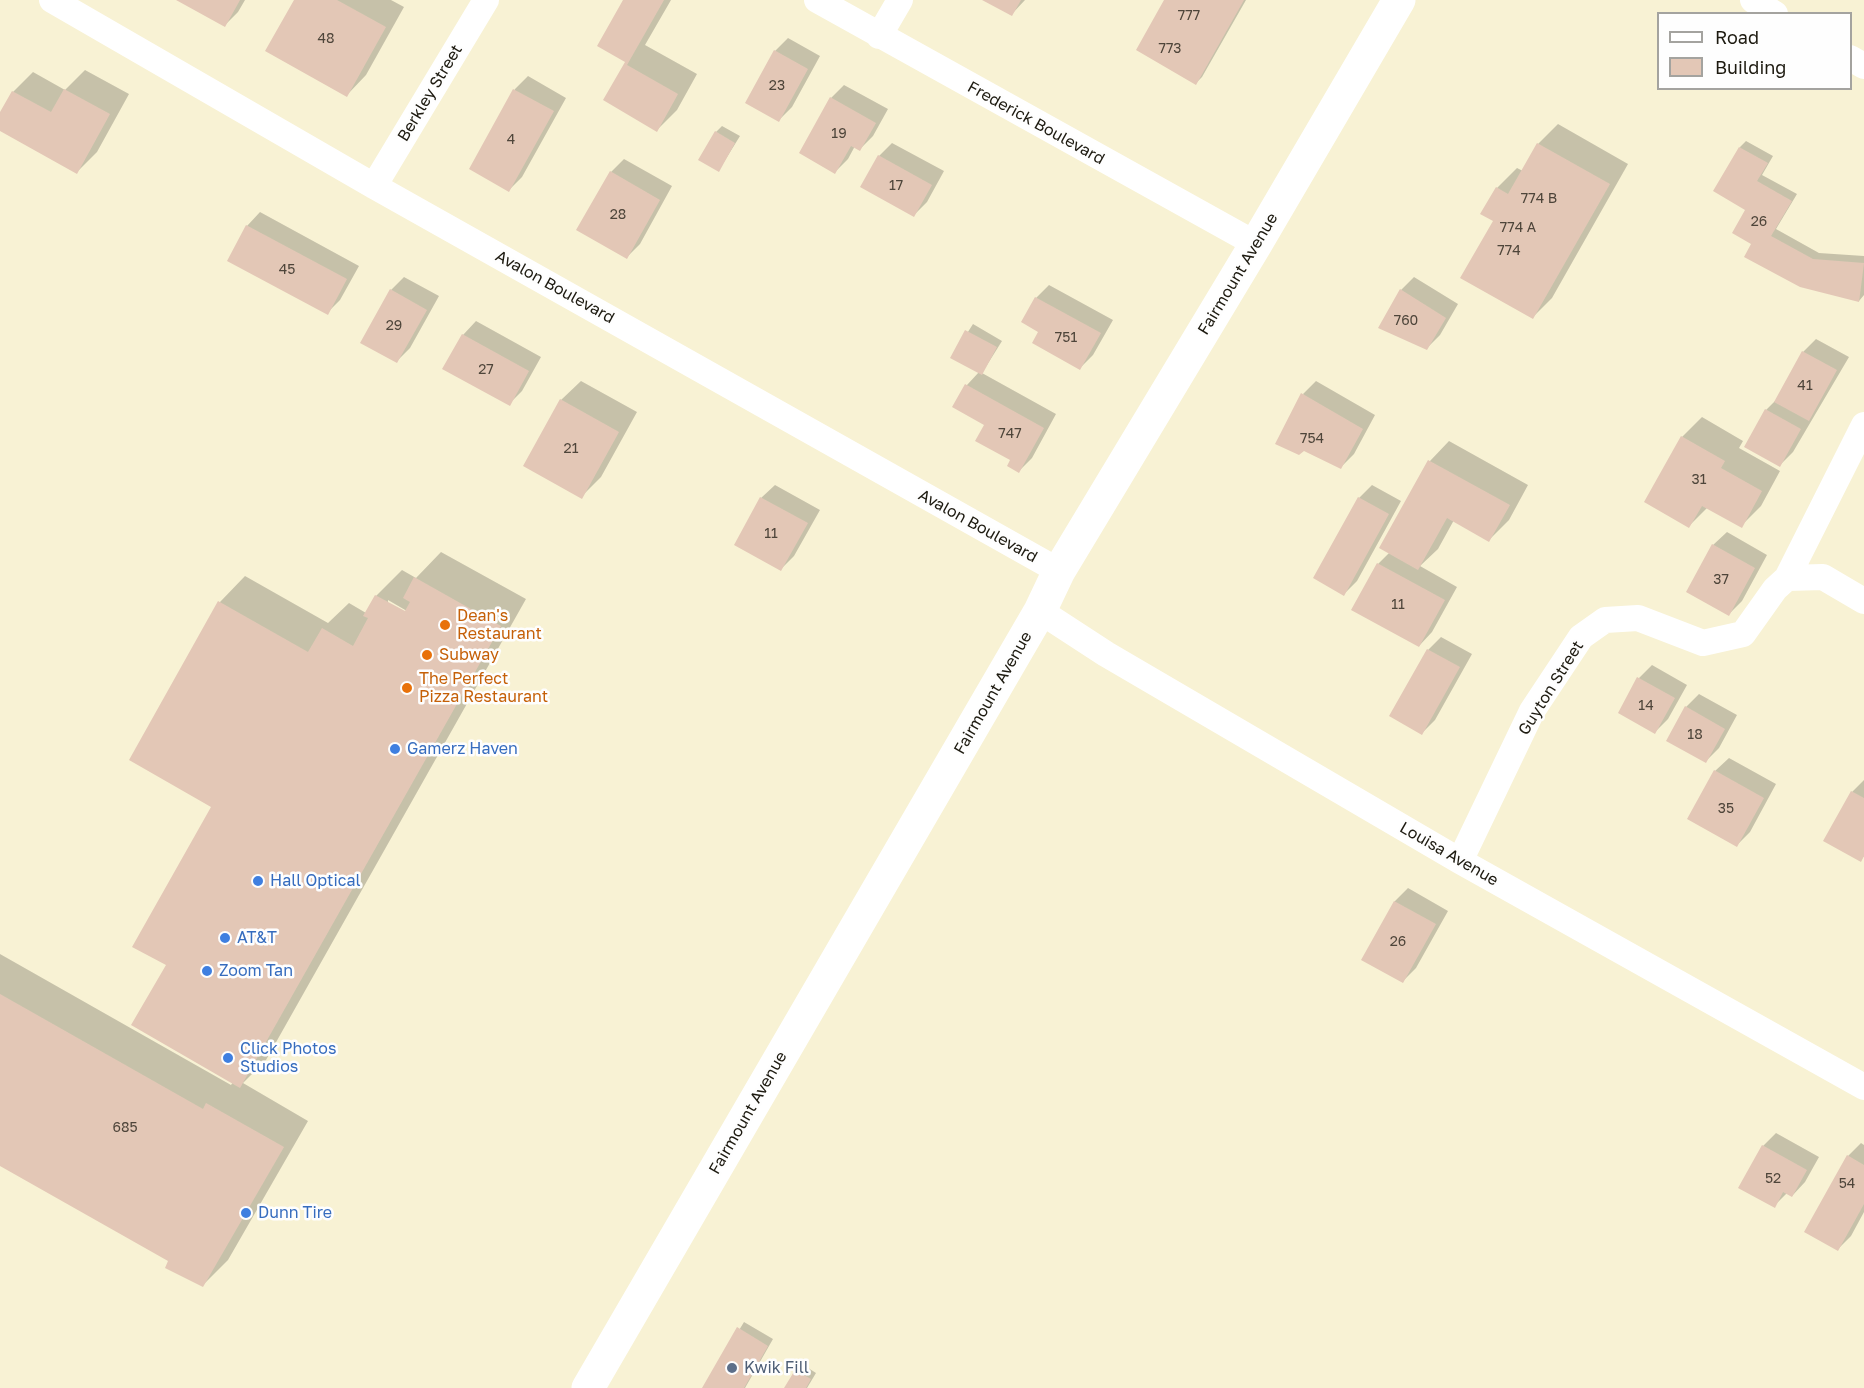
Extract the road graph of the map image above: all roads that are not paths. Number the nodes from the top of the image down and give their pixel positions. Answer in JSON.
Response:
{"nodes":[{"id":1,"x":52,"y":0,"type":"edge"},
{"id":2,"x":486,"y":0,"type":"edge"},
{"id":3,"x":817,"y":0,"type":"edge"},
{"id":4,"x":900,"y":0,"type":"edge"},
{"id":5,"x":1399,"y":0,"type":"edge"},
{"id":6,"x":1753,"y":0,"type":"edge"},
{"id":7,"x":1772,"y":12,"type":"edge"},
{"id":8,"x":879,"y":36,"type":"junction"},
{"id":9,"x":374,"y":186,"type":"junction"},
{"id":10,"x":1256,"y":244,"type":"junction"},
{"id":11,"x":1864,"y":425,"type":"edge"},
{"id":12,"x":1059,"y":571,"type":"junction"},
{"id":13,"x":1787,"y":578,"type":"junction"},
{"id":14,"x":1864,"y":601,"type":"edge"},
{"id":15,"x":1041,"y":611,"type":"junction"},
{"id":16,"x":1460,"y":861,"type":"junction"},
{"id":17,"x":1864,"y":1087,"type":"edge"},
{"id":18,"x":588,"y":1388,"type":"edge"}],
"edges":[{"from":1,"to":9,"type":"street","name":"Avalon Boulevard"},
{"from":2,"to":9,"type":"street","name":"Berkley Street"},
{"from":3,"to":8,"type":"street","name":"Frederick Boulevard"},
{"from":4,"to":8,"type":"street"},
{"from":5,"to":10,"type":"main road","name":"Fairmount Avenue"},
{"from":6,"to":7,"type":"street"},
{"from":8,"to":10,"type":"street","name":"Frederick Boulevard"},
{"from":9,"to":12,"type":"street","name":"Avalon Boulevard"},
{"from":10,"to":12,"type":"main road","name":"Fairmount Avenue"},
{"from":11,"to":13,"type":"street","name":"Guyton Street"},
{"from":12,"to":15,"type":"main road","name":"Fairmount Avenue"},
{"from":13,"to":14,"type":"street"},
{"from":13,"to":16,"type":"street","name":"Guyton Street"},
{"from":15,"to":16,"type":"street","name":"Louisa Avenue"},
{"from":15,"to":18,"type":"main road","name":"Fairmount Avenue"},
{"from":16,"to":17,"type":"street","name":"Louisa Avenue"}]}
